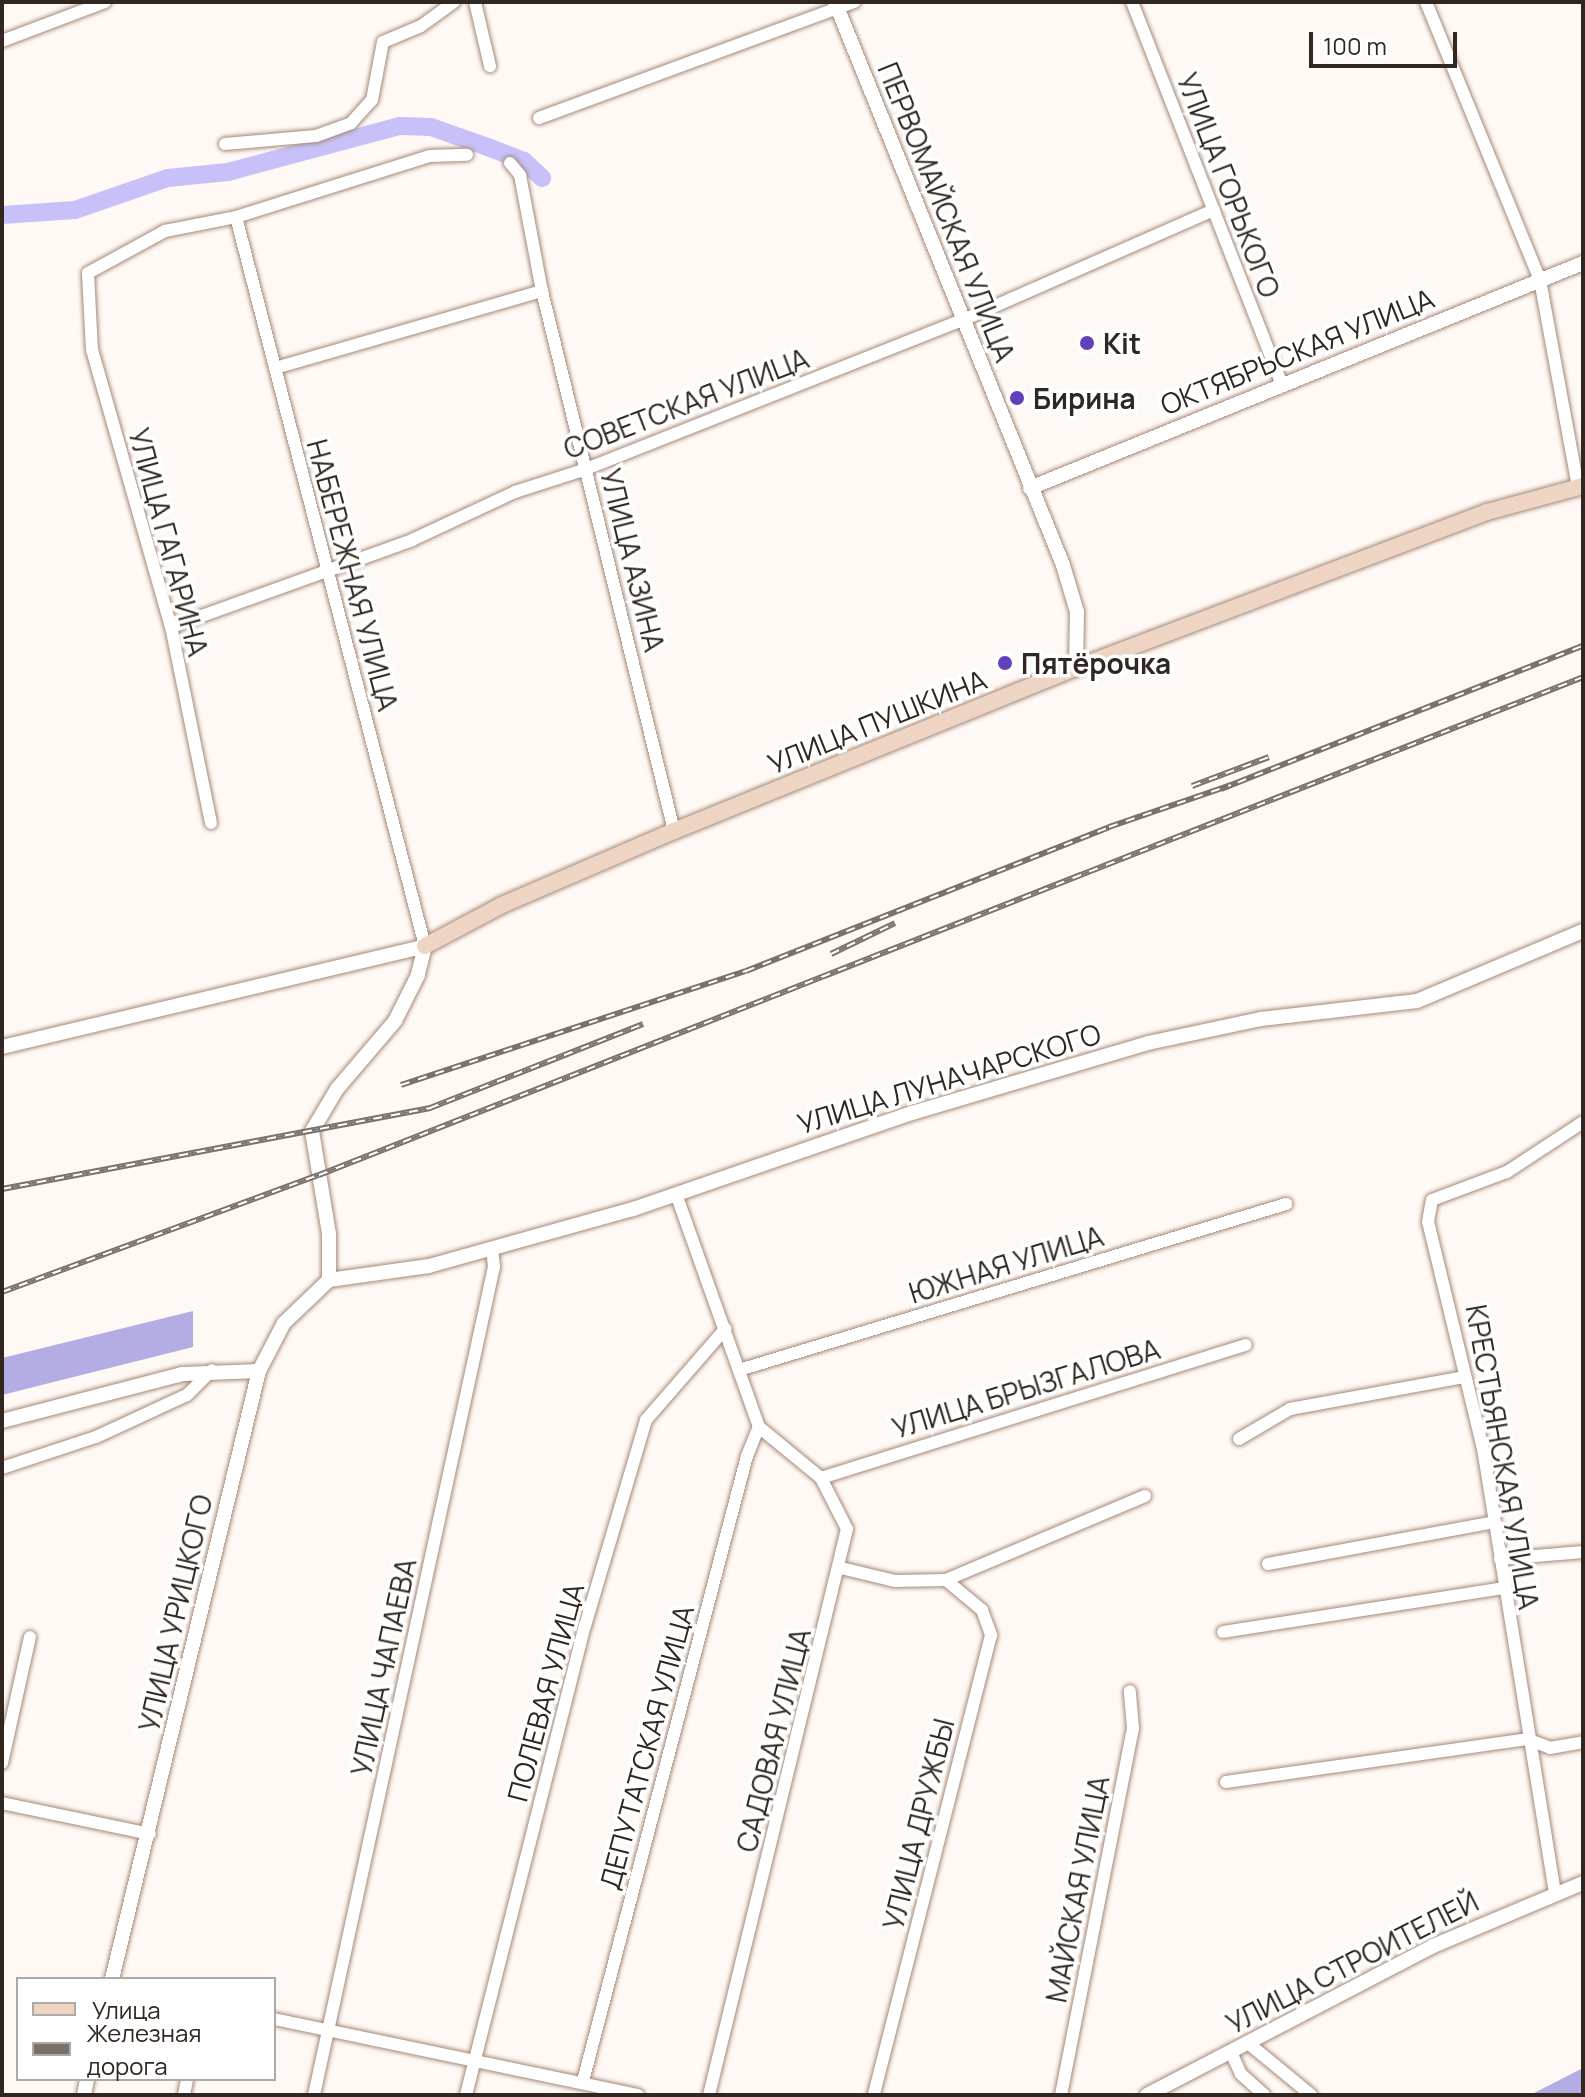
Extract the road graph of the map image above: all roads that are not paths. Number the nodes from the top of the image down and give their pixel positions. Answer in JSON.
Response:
{"nodes":[{"id":1,"x":105,"y":2,"type":"edge"},
{"id":2,"x":454,"y":2,"type":"edge"},
{"id":3,"x":475,"y":2,"type":"edge"},
{"id":4,"x":854,"y":2,"type":"edge"},
{"id":5,"x":1132,"y":2,"type":"edge"},
{"id":6,"x":1426,"y":2,"type":"edge"},
{"id":7,"x":836,"y":5,"type":"edge"},
{"id":8,"x":2,"y":41,"type":"edge"},
{"id":9,"x":490,"y":66,"type":"dead end"},
{"id":10,"x":539,"y":118,"type":"dead end"},
{"id":11,"x":225,"y":144,"type":"dead end"},
{"id":12,"x":467,"y":155,"type":"dead end"},
{"id":13,"x":510,"y":163,"type":"dead end"},
{"id":14,"x":1214,"y":210,"type":"junction"},
{"id":15,"x":236,"y":217,"type":"junction"},
{"id":16,"x":1583,"y":263,"type":"edge"},
{"id":17,"x":1540,"y":280,"type":"junction"},
{"id":18,"x":542,"y":291,"type":"junction"},
{"id":19,"x":963,"y":320,"type":"junction"},
{"id":20,"x":275,"y":368,"type":"junction"},
{"id":21,"x":1282,"y":385,"type":"junction"},
{"id":22,"x":586,"y":469,"type":"junction"},
{"id":23,"x":1580,"y":486,"type":"edge"},
{"id":24,"x":1030,"y":488,"type":"junction"},
{"id":25,"x":328,"y":572,"type":"junction"},
{"id":26,"x":171,"y":627,"type":"junction"},
{"id":27,"x":1076,"y":668,"type":"junction"},
{"id":28,"x":211,"y":823,"type":"dead end"},
{"id":29,"x":674,"y":831,"type":"junction"},
{"id":30,"x":1583,"y":931,"type":"edge"},
{"id":31,"x":425,"y":946,"type":"junction"},
{"id":32,"x":2,"y":1047,"type":"edge"},
{"id":33,"x":1583,"y":1122,"type":"edge"},
{"id":34,"x":676,"y":1194,"type":"junction"},
{"id":35,"x":1286,"y":1204,"type":"dead end"},
{"id":36,"x":492,"y":1249,"type":"junction"},
{"id":37,"x":329,"y":1280,"type":"junction"},
{"id":38,"x":725,"y":1329,"type":"junction"},
{"id":39,"x":1246,"y":1345,"type":"dead end"},
{"id":40,"x":212,"y":1370,"type":"junction"},
{"id":41,"x":739,"y":1370,"type":"junction"},
{"id":42,"x":259,"y":1371,"type":"junction"},
{"id":43,"x":1465,"y":1377,"type":"junction"},
{"id":44,"x":2,"y":1421,"type":"edge"},
{"id":45,"x":759,"y":1427,"type":"junction"},
{"id":46,"x":1239,"y":1439,"type":"dead end"},
{"id":47,"x":2,"y":1468,"type":"edge"},
{"id":48,"x":821,"y":1478,"type":"junction"},
{"id":49,"x":1145,"y":1496,"type":"dead end"},
{"id":50,"x":1494,"y":1522,"type":"junction"},
{"id":51,"x":1583,"y":1552,"type":"edge"},
{"id":52,"x":1500,"y":1559,"type":"junction"},
{"id":53,"x":1268,"y":1564,"type":"dead end"},
{"id":54,"x":841,"y":1568,"type":"junction"},
{"id":55,"x":946,"y":1580,"type":"junction"},
{"id":56,"x":1504,"y":1588,"type":"junction"},
{"id":57,"x":1223,"y":1632,"type":"dead end"},
{"id":58,"x":30,"y":1637,"type":"dead end"},
{"id":59,"x":1130,"y":1691,"type":"dead end"},
{"id":60,"x":1527,"y":1739,"type":"junction"},
{"id":61,"x":1583,"y":1742,"type":"edge"},
{"id":62,"x":2,"y":1763,"type":"edge"},
{"id":63,"x":1226,"y":1782,"type":"dead end"},
{"id":64,"x":2,"y":1803,"type":"edge"},
{"id":65,"x":150,"y":1834,"type":"junction"},
{"id":66,"x":1583,"y":1883,"type":"edge"},
{"id":67,"x":1555,"y":1893,"type":"junction"},
{"id":68,"x":113,"y":1977,"type":"edge"},
{"id":69,"x":276,"y":2019,"type":"edge"},
{"id":70,"x":328,"y":2029,"type":"junction"},
{"id":71,"x":1248,"y":2043,"type":"junction"},
{"id":72,"x":1231,"y":2052,"type":"junction"},
{"id":73,"x":477,"y":2057,"type":"junction"},
{"id":74,"x":583,"y":2081,"type":"junction"},
{"id":75,"x":314,"y":2095,"type":"edge"},
{"id":76,"x":466,"y":2095,"type":"edge"},
{"id":77,"x":638,"y":2095,"type":"edge"},
{"id":78,"x":709,"y":2095,"type":"edge"},
{"id":79,"x":874,"y":2095,"type":"edge"},
{"id":80,"x":1061,"y":2095,"type":"edge"},
{"id":81,"x":1147,"y":2095,"type":"edge"},
{"id":82,"x":1264,"y":2095,"type":"edge"},
{"id":83,"x":1311,"y":2095,"type":"edge"}],
"edges":[{"from":1,"to":8,"type":"street"},
{"from":2,"to":11,"type":"street"},
{"from":3,"to":9,"type":"street"},
{"from":4,"to":7,"type":"street"},
{"from":5,"to":14,"type":"street","name":"УЛИЦА ГОРЬКОГО"},
{"from":6,"to":17,"type":"street"},
{"from":7,"to":10,"type":"street"},
{"from":7,"to":19,"type":"street","name":"ПЕРВОМАЙСКАЯ УЛИЦА"},
{"from":12,"to":15,"type":"street"},
{"from":13,"to":18,"type":"street","name":"УЛИЦА АЗИНА"},
{"from":14,"to":19,"type":"street","name":"СОВЕТСКАЯ УЛИЦА"},
{"from":14,"to":21,"type":"street","name":"УЛИЦА ГОРЬКОГО"},
{"from":15,"to":20,"type":"street","name":"НАБЕРЕЖНАЯ УЛИЦА"},
{"from":15,"to":26,"type":"street","name":"УЛИЦА ГАГАРИНА"},
{"from":16,"to":17,"type":"street","name":"ОКТЯБРЬСКАЯ УЛИЦА"},
{"from":17,"to":21,"type":"street","name":"ОКТЯБРЬСКАЯ УЛИЦА"},
{"from":17,"to":23,"type":"street"},
{"from":18,"to":20,"type":"street"},
{"from":18,"to":22,"type":"street","name":"УЛИЦА АЗИНА"},
{"from":19,"to":22,"type":"street","name":"СОВЕТСКАЯ УЛИЦА"},
{"from":19,"to":24,"type":"street","name":"ПЕРВОМАЙСКАЯ УЛИЦА"},
{"from":20,"to":25,"type":"street","name":"НАБЕРЕЖНАЯ УЛИЦА"},
{"from":21,"to":24,"type":"street","name":"ОКТЯБРЬСКАЯ УЛИЦА"},
{"from":22,"to":25,"type":"street","name":"СОВЕТСКАЯ УЛИЦА"},
{"from":22,"to":29,"type":"street","name":"УЛИЦА АЗИНА"},
{"from":23,"to":27,"type":"main road","name":"УЛИЦА ПУШКИНА"},
{"from":24,"to":27,"type":"street","name":"ПЕРВОМАЙСКАЯ УЛИЦА"},
{"from":25,"to":26,"type":"street","name":"СОВЕТСКАЯ УЛИЦА"},
{"from":25,"to":31,"type":"street","name":"НАБЕРЕЖНАЯ УЛИЦА"},
{"from":26,"to":28,"type":"street","name":"УЛИЦА ГАГАРИНА"},
{"from":27,"to":29,"type":"main road","name":"УЛИЦА ПУШКИНА"},
{"from":29,"to":31,"type":"main road","name":"УЛИЦА ПУШКИНА"},
{"from":30,"to":34,"type":"street","name":"УЛИЦА ЛУНАЧАРСКОГО"},
{"from":31,"to":32,"type":"street"},
{"from":31,"to":37,"type":"street"},
{"from":33,"to":43,"type":"street","name":"КРЕСТЬЯНСКАЯ УЛИЦА"},
{"from":34,"to":36,"type":"street","name":"УЛИЦА ЛУНАЧАРСКОГО"},
{"from":34,"to":38,"type":"street"},
{"from":35,"to":41,"type":"street","name":"ЮЖНАЯ УЛИЦА"},
{"from":36,"to":37,"type":"street","name":"УЛИЦА ЛУНАЧАРСКОГО"},
{"from":36,"to":70,"type":"street","name":"УЛИЦА ЧАПАЕВА"},
{"from":37,"to":42,"type":"street","name":"УЛИЦА УРИЦКОГО"},
{"from":38,"to":41,"type":"street"},
{"from":38,"to":73,"type":"street","name":"ПОЛЕВАЯ УЛИЦА"},
{"from":39,"to":48,"type":"street","name":"УЛИЦА БРЫЗГАЛОВА"},
{"from":40,"to":42,"type":"street"},
{"from":40,"to":44,"type":"street"},
{"from":40,"to":47,"type":"street"},
{"from":41,"to":45,"type":"street"},
{"from":42,"to":65,"type":"street","name":"УЛИЦА УРИЦКОГО"},
{"from":43,"to":46,"type":"street"},
{"from":43,"to":50,"type":"street","name":"КРЕСТЬЯНСКАЯ УЛИЦА"},
{"from":45,"to":48,"type":"street","name":"САДОВАЯ УЛИЦА"},
{"from":45,"to":74,"type":"street","name":"ДЕПУТАТСКАЯ УЛИЦА"},
{"from":48,"to":54,"type":"street","name":"САДОВАЯ УЛИЦА"},
{"from":49,"to":55,"type":"street"},
{"from":50,"to":52,"type":"street","name":"КРЕСТЬЯНСКАЯ УЛИЦА"},
{"from":50,"to":53,"type":"street"},
{"from":51,"to":52,"type":"street"},
{"from":52,"to":56,"type":"street","name":"КРЕСТЬЯНСКАЯ УЛИЦА"},
{"from":54,"to":55,"type":"street"},
{"from":54,"to":78,"type":"street","name":"САДОВАЯ УЛИЦА"},
{"from":55,"to":79,"type":"street","name":"УЛИЦА ДРУЖБЫ"},
{"from":56,"to":57,"type":"street"},
{"from":56,"to":60,"type":"street","name":"КРЕСТЬЯНСКАЯ УЛИЦА"},
{"from":58,"to":62,"type":"street"},
{"from":59,"to":80,"type":"street","name":"МАЙСКАЯ УЛИЦА"},
{"from":60,"to":61,"type":"street"},
{"from":60,"to":63,"type":"street"},
{"from":60,"to":67,"type":"street","name":"КРЕСТЬЯНСКАЯ УЛИЦА"},
{"from":64,"to":65,"type":"street"},
{"from":65,"to":68,"type":"street","name":"УЛИЦА УРИЦКОГО"},
{"from":66,"to":67,"type":"street","name":"УЛИЦА СТРОИТЕЛЕЙ"},
{"from":67,"to":71,"type":"street","name":"УЛИЦА СТРОИТЕЛЕЙ"},
{"from":69,"to":70,"type":"street"},
{"from":70,"to":73,"type":"street"},
{"from":70,"to":75,"type":"street","name":"УЛИЦА ЧАПАЕВА"},
{"from":71,"to":72,"type":"street","name":"УЛИЦА СТРОИТЕЛЕЙ"},
{"from":71,"to":83,"type":"street"},
{"from":72,"to":81,"type":"street","name":"УЛИЦА СТРОИТЕЛЕЙ"},
{"from":72,"to":82,"type":"street"},
{"from":73,"to":74,"type":"street"},
{"from":73,"to":76,"type":"street","name":"ПОЛЕВАЯ УЛИЦА"},
{"from":74,"to":77,"type":"street"}]}
